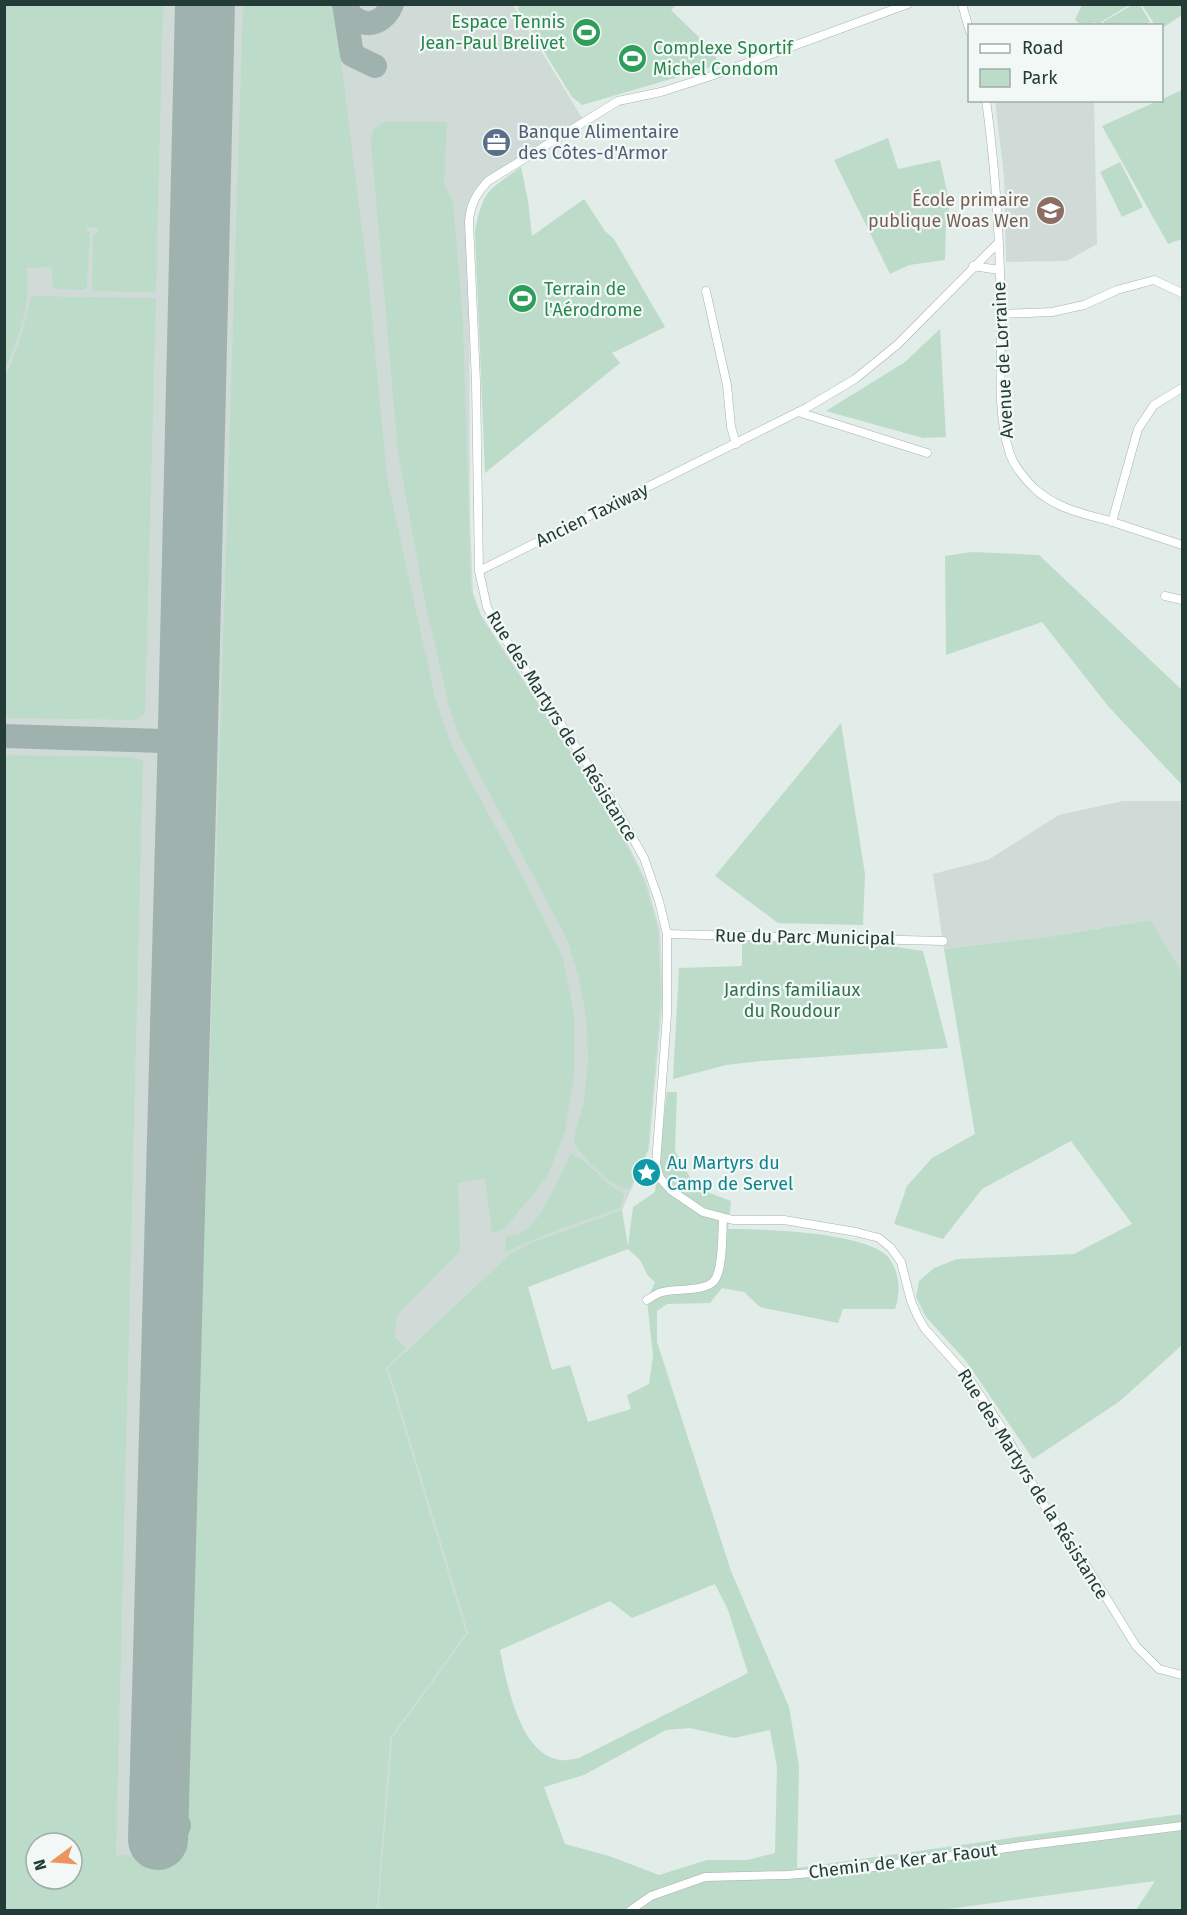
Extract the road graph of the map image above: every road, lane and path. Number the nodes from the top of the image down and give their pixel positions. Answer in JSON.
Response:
{"nodes":[{"id":1,"x":908,"y":4,"type":"edge"},
{"id":2,"x":962,"y":4,"type":"edge"},
{"id":3,"x":968,"y":28,"type":"edge"},
{"id":4,"x":986,"y":102,"type":"edge"},
{"id":5,"x":998,"y":244,"type":"junction"},
{"id":6,"x":973,"y":266,"type":"junction"},
{"id":7,"x":999,"y":270,"type":"junction"},
{"id":8,"x":706,"y":291,"type":"dead end"},
{"id":9,"x":1182,"y":293,"type":"edge"},
{"id":10,"x":1001,"y":314,"type":"junction"},
{"id":11,"x":1182,"y":388,"type":"edge"},
{"id":12,"x":798,"y":412,"type":"junction"},
{"id":13,"x":736,"y":444,"type":"junction"},
{"id":14,"x":927,"y":453,"type":"dead end"},
{"id":15,"x":1112,"y":522,"type":"junction"},
{"id":16,"x":1182,"y":544,"type":"edge"},
{"id":17,"x":479,"y":571,"type":"junction"},
{"id":18,"x":1165,"y":596,"type":"dead end"},
{"id":19,"x":1182,"y":600,"type":"edge"},
{"id":20,"x":667,"y":934,"type":"junction"},
{"id":21,"x":943,"y":941,"type":"dead end"},
{"id":22,"x":723,"y":1218,"type":"junction"},
{"id":23,"x":646,"y":1300,"type":"dead end"},
{"id":24,"x":1182,"y":1675,"type":"edge"},
{"id":25,"x":1182,"y":1826,"type":"edge"},
{"id":26,"x":631,"y":1911,"type":"edge"}],
"edges":[{"from":1,"to":17,"type":"street","name":"Rue des Martyrs de la Résistance"},
{"from":2,"to":3,"type":"street"},
{"from":4,"to":5,"type":"street","name":"Avenue de Lorraine"},
{"from":5,"to":6,"type":"street","name":"Ancien Taxiway"},
{"from":5,"to":7,"type":"street","name":"Avenue de Lorraine"},
{"from":6,"to":7,"type":"street"},
{"from":6,"to":12,"type":"street","name":"Ancien Taxiway"},
{"from":7,"to":10,"type":"street","name":"Avenue de Lorraine"},
{"from":8,"to":13,"type":"street"},
{"from":9,"to":10,"type":"street"},
{"from":10,"to":15,"type":"street","name":"Avenue de Lorraine"},
{"from":11,"to":15,"type":"street"},
{"from":12,"to":13,"type":"street","name":"Ancien Taxiway"},
{"from":12,"to":14,"type":"street"},
{"from":13,"to":17,"type":"street","name":"Ancien Taxiway"},
{"from":15,"to":16,"type":"street","name":"Avenue de Lorraine"},
{"from":17,"to":20,"type":"street","name":"Rue des Martyrs de la Résistance"},
{"from":18,"to":19,"type":"street"},
{"from":20,"to":21,"type":"street","name":"Rue du Parc Municipal"},
{"from":20,"to":22,"type":"street","name":"Rue des Martyrs de la Résistance"},
{"from":22,"to":23,"type":"street"},
{"from":22,"to":24,"type":"street","name":"Rue des Martyrs de la Résistance"},
{"from":25,"to":26,"type":"street","name":"Chemin de Ker ar Faout"}]}
